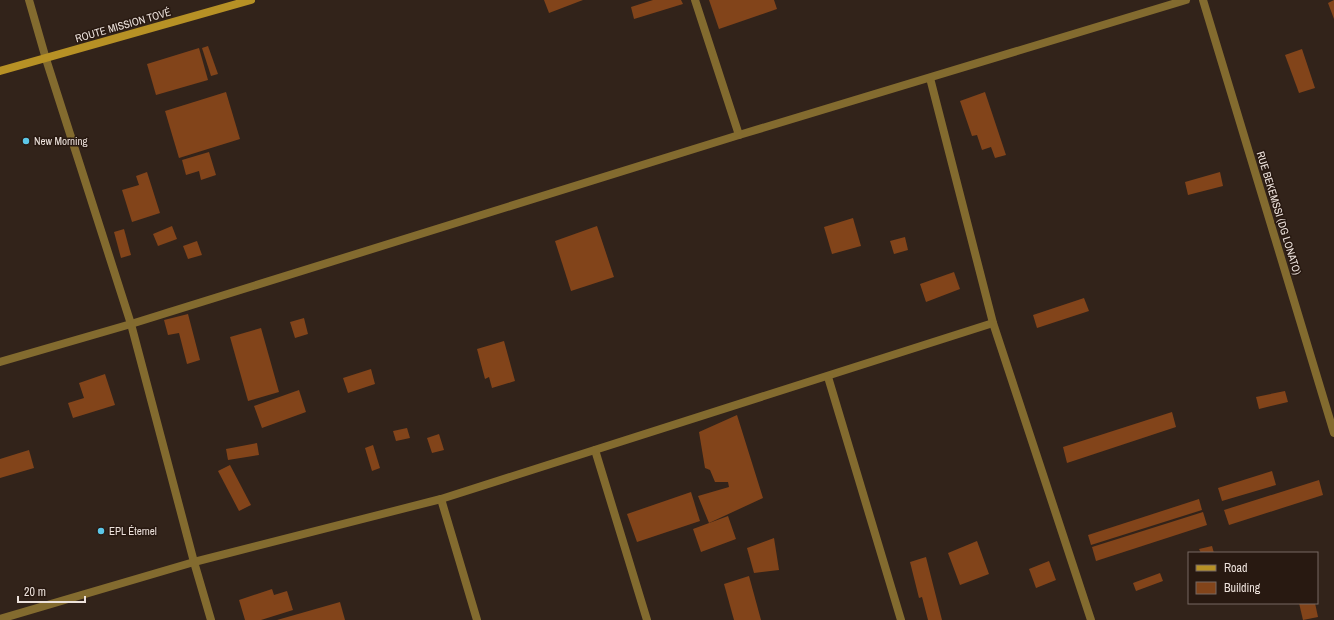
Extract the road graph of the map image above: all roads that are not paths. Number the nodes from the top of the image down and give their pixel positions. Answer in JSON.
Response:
{"nodes":[{"id":1,"x":29,"y":0,"type":"edge"},
{"id":2,"x":251,"y":0,"type":"edge"},
{"id":3,"x":695,"y":0,"type":"edge"},
{"id":4,"x":1186,"y":0,"type":"edge"},
{"id":5,"x":1203,"y":0,"type":"edge"},
{"id":6,"x":46,"y":59,"type":"junction"},
{"id":7,"x":0,"y":71,"type":"edge"},
{"id":8,"x":930,"y":78,"type":"junction"},
{"id":9,"x":739,"y":135,"type":"junction"},
{"id":10,"x":994,"y":323,"type":"junction"},
{"id":11,"x":131,"y":324,"type":"junction"},
{"id":12,"x":0,"y":362,"type":"edge"},
{"id":13,"x":828,"y":377,"type":"junction"},
{"id":14,"x":1334,"y":433,"type":"edge"},
{"id":15,"x":595,"y":450,"type":"junction"},
{"id":16,"x":441,"y":499,"type":"junction"},
{"id":17,"x":194,"y":562,"type":"junction"},
{"id":18,"x":0,"y":619,"type":"edge"},
{"id":19,"x":211,"y":620,"type":"edge"},
{"id":20,"x":477,"y":620,"type":"edge"},
{"id":21,"x":647,"y":620,"type":"edge"},
{"id":22,"x":901,"y":620,"type":"edge"},
{"id":23,"x":1091,"y":620,"type":"edge"}],
"edges":[{"from":1,"to":6,"type":"street"},
{"from":2,"to":6,"type":"street","name":"ROUTE MISSION TOVÉ"},
{"from":3,"to":9,"type":"street"},
{"from":4,"to":8,"type":"street"},
{"from":5,"to":14,"type":"street","name":"RUE BEKEMSSI (DG LONATO)"},
{"from":6,"to":7,"type":"street","name":"ROUTE MISSION TOVÉ"},
{"from":6,"to":11,"type":"street"},
{"from":8,"to":9,"type":"street"},
{"from":8,"to":10,"type":"street"},
{"from":9,"to":11,"type":"street"},
{"from":10,"to":13,"type":"street"},
{"from":10,"to":23,"type":"street"},
{"from":11,"to":12,"type":"street"},
{"from":11,"to":17,"type":"street"},
{"from":13,"to":15,"type":"street"},
{"from":13,"to":22,"type":"street"},
{"from":15,"to":16,"type":"street"},
{"from":15,"to":21,"type":"street"},
{"from":16,"to":17,"type":"street"},
{"from":16,"to":20,"type":"street"},
{"from":17,"to":18,"type":"street"},
{"from":17,"to":19,"type":"street"}]}
